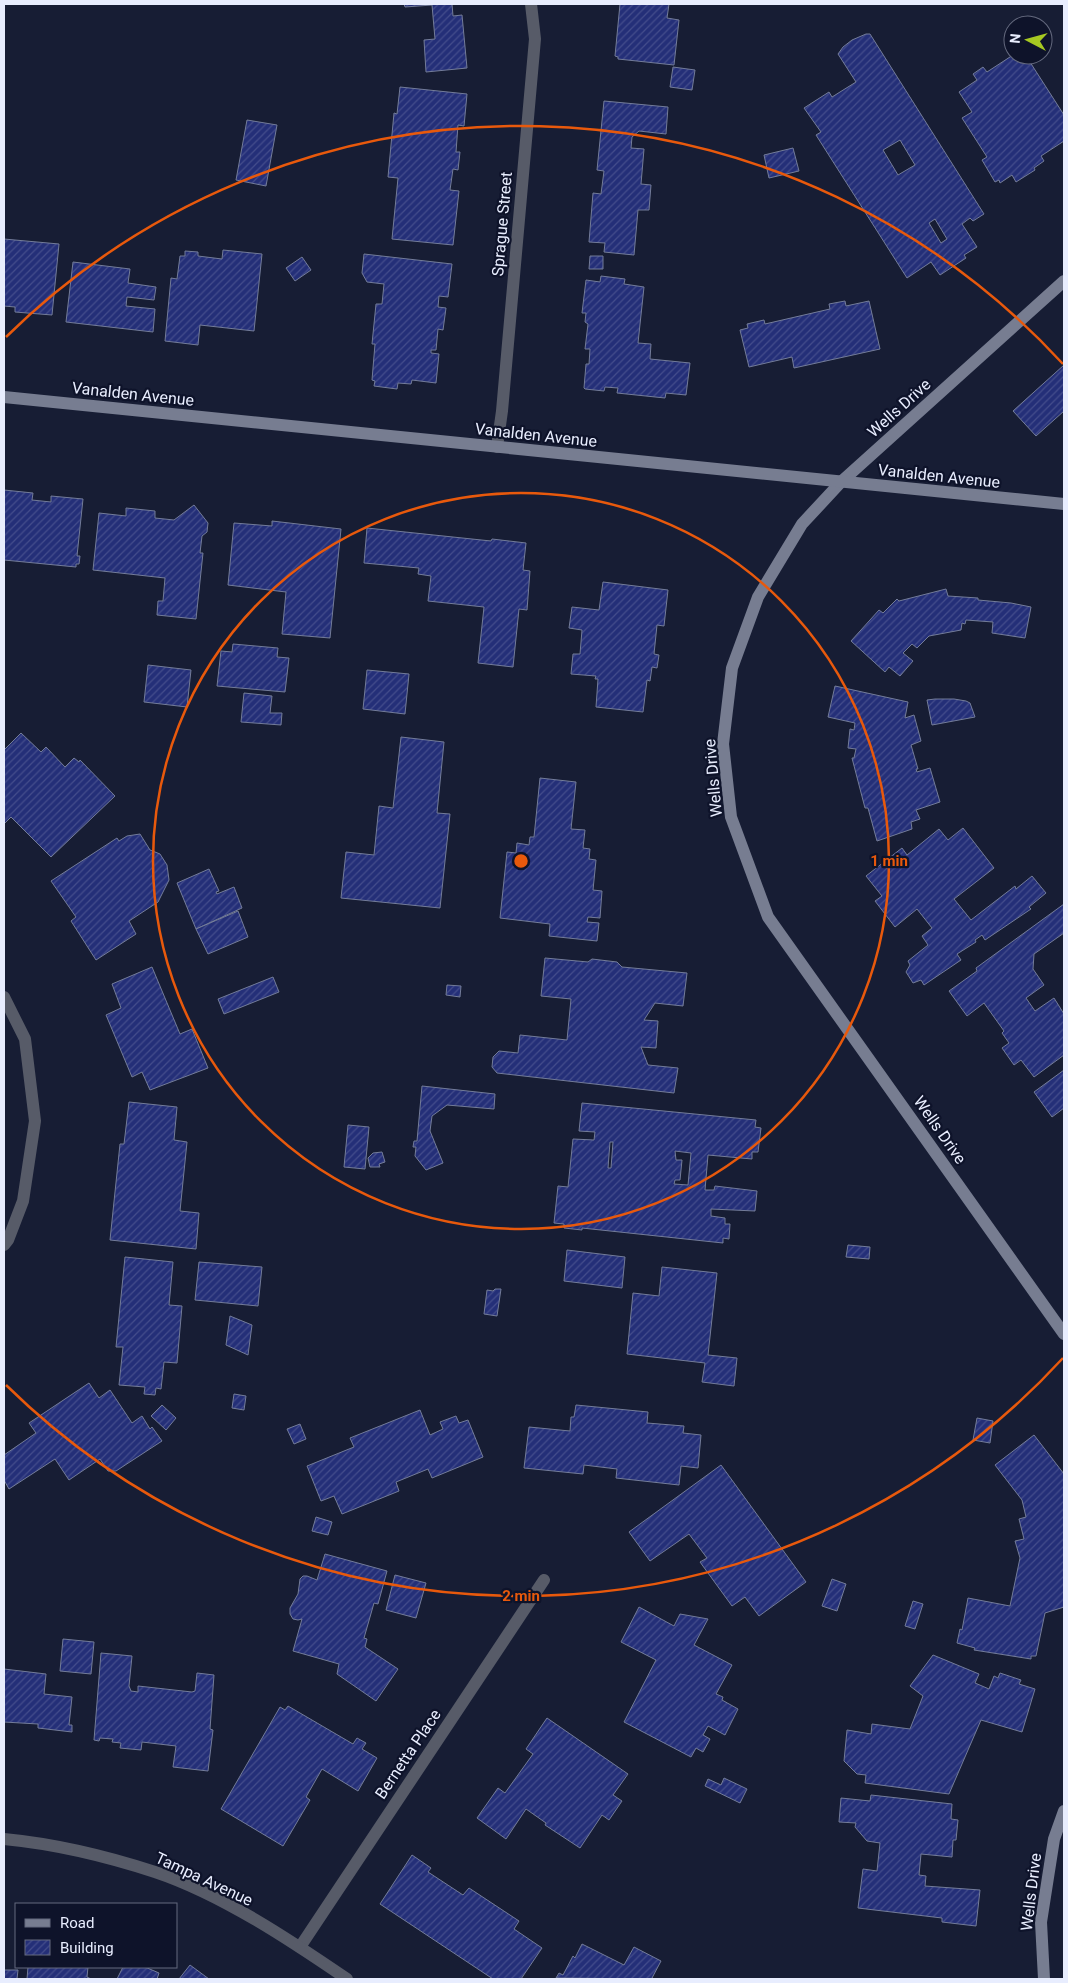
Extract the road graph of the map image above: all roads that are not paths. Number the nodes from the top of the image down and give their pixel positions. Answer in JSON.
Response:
{"nodes":[{"id":1,"x":531,"y":4,"type":"edge"},
{"id":2,"x":1064,"y":281,"type":"edge"},
{"id":3,"x":4,"y":397,"type":"edge"},
{"id":4,"x":497,"y":447,"type":"junction"},
{"id":5,"x":841,"y":482,"type":"junction"},
{"id":6,"x":1064,"y":504,"type":"edge"},
{"id":7,"x":4,"y":997,"type":"edge"},
{"id":8,"x":4,"y":1245,"type":"edge"},
{"id":9,"x":1064,"y":1334,"type":"edge"},
{"id":10,"x":544,"y":1580,"type":"dead end"},
{"id":11,"x":1064,"y":1811,"type":"edge"},
{"id":12,"x":4,"y":1839,"type":"edge"},
{"id":13,"x":300,"y":1947,"type":"junction"},
{"id":14,"x":347,"y":1979,"type":"edge"},
{"id":15,"x":1044,"y":1979,"type":"edge"}],
"edges":[{"from":1,"to":4,"type":"street","name":"Sprague Street"},
{"from":2,"to":5,"type":"main road","name":"Wells Drive"},
{"from":3,"to":4,"type":"main road","name":"Vanalden Avenue"},
{"from":4,"to":5,"type":"main road","name":"Vanalden Avenue"},
{"from":5,"to":6,"type":"main road","name":"Vanalden Avenue"},
{"from":5,"to":9,"type":"main road","name":"Wells Drive"},
{"from":7,"to":8,"type":"street"},
{"from":10,"to":13,"type":"street","name":"Bernetta Place"},
{"from":11,"to":15,"type":"main road","name":"Wells Drive"},
{"from":12,"to":13,"type":"street","name":"Tampa Avenue"},
{"from":13,"to":14,"type":"street","name":"Tampa Avenue"}]}
